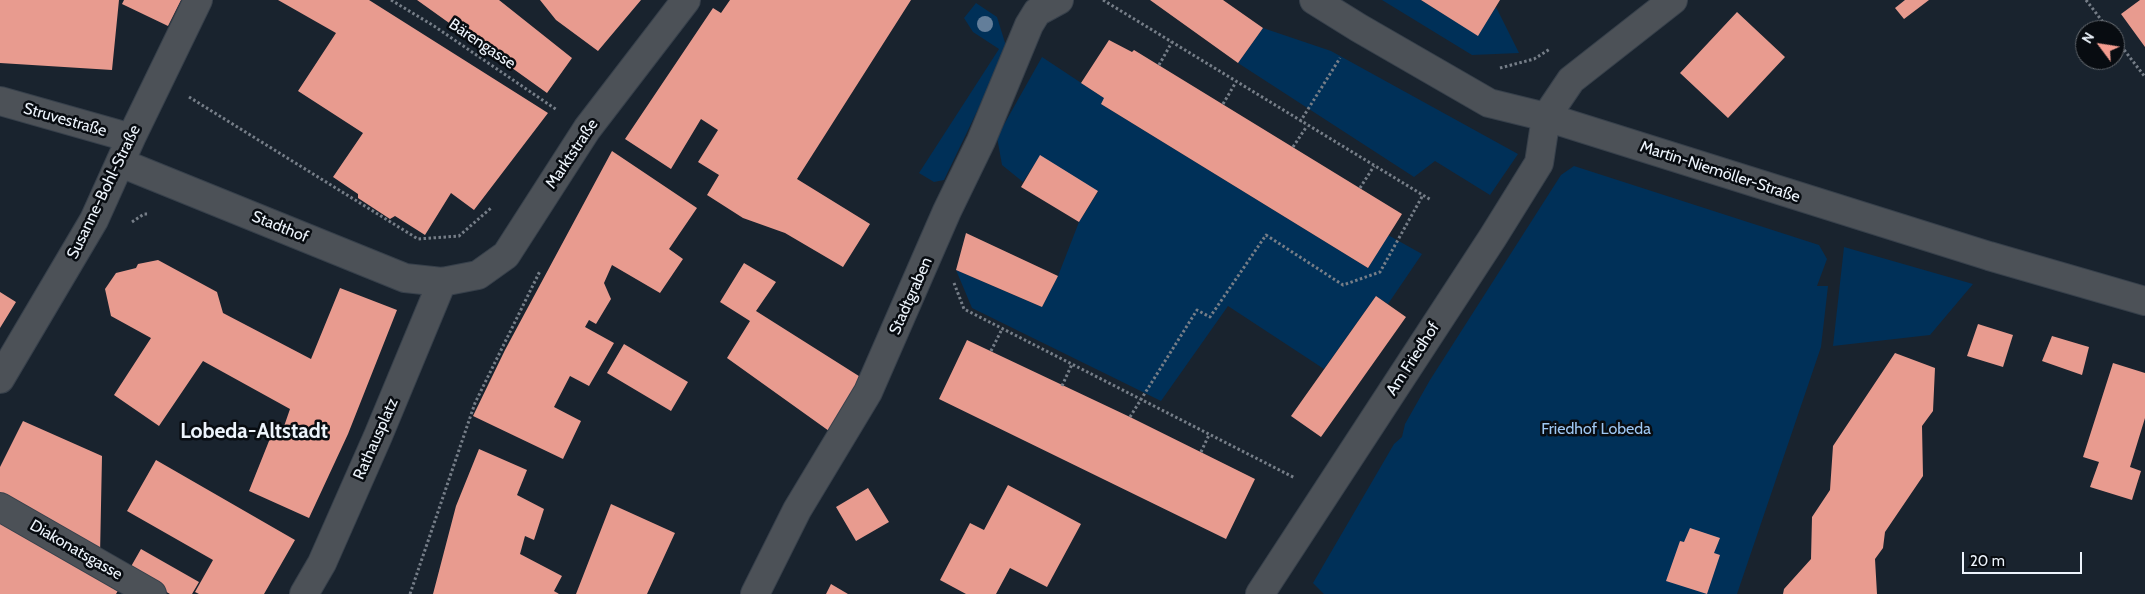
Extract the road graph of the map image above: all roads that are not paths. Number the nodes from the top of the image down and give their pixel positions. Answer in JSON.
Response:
{"nodes":[{"id":1,"x":198,"y":0,"type":"edge"},
{"id":2,"x":686,"y":0,"type":"edge"},
{"id":3,"x":1314,"y":0,"type":"edge"},
{"id":4,"x":1673,"y":0,"type":"edge"},
{"id":5,"x":1041,"y":4,"type":"edge"},
{"id":6,"x":0,"y":102,"type":"edge"},
{"id":7,"x":1546,"y":117,"type":"junction"},
{"id":8,"x":131,"y":138,"type":"junction"},
{"id":9,"x":121,"y":163,"type":"junction"},
{"id":10,"x":442,"y":282,"type":"junction"},
{"id":11,"x":2145,"y":301,"type":"edge"},
{"id":12,"x":0,"y":379,"type":"edge"},
{"id":13,"x":0,"y":507,"type":"edge"},
{"id":14,"x":152,"y":594,"type":"edge"},
{"id":15,"x":304,"y":594,"type":"edge"},
{"id":16,"x":755,"y":594,"type":"edge"},
{"id":17,"x":1260,"y":594,"type":"edge"}],
"edges":[{"from":1,"to":8,"type":"street","name":"Susanne-Bohl-Straße"},
{"from":2,"to":10,"type":"street","name":"Marktstraße"},
{"from":3,"to":7,"type":"street","name":"Martin-Niemöller-Straße"},
{"from":4,"to":7,"type":"street"},
{"from":5,"to":16,"type":"street","name":"Stadtgraben"},
{"from":6,"to":8,"type":"street","name":"Struvestraße"},
{"from":7,"to":11,"type":"street","name":"Martin-Niemöller-Straße"},
{"from":7,"to":17,"type":"street","name":"Am Friedhof"},
{"from":8,"to":9,"type":"street","name":"Susanne-Bohl-Straße"},
{"from":9,"to":10,"type":"street","name":"Stadthof"},
{"from":9,"to":12,"type":"street","name":"Susanne-Bohl-Straße"},
{"from":10,"to":15,"type":"street","name":"Rathausplatz"},
{"from":13,"to":14,"type":"street","name":"Diakonatsgasse"}]}
